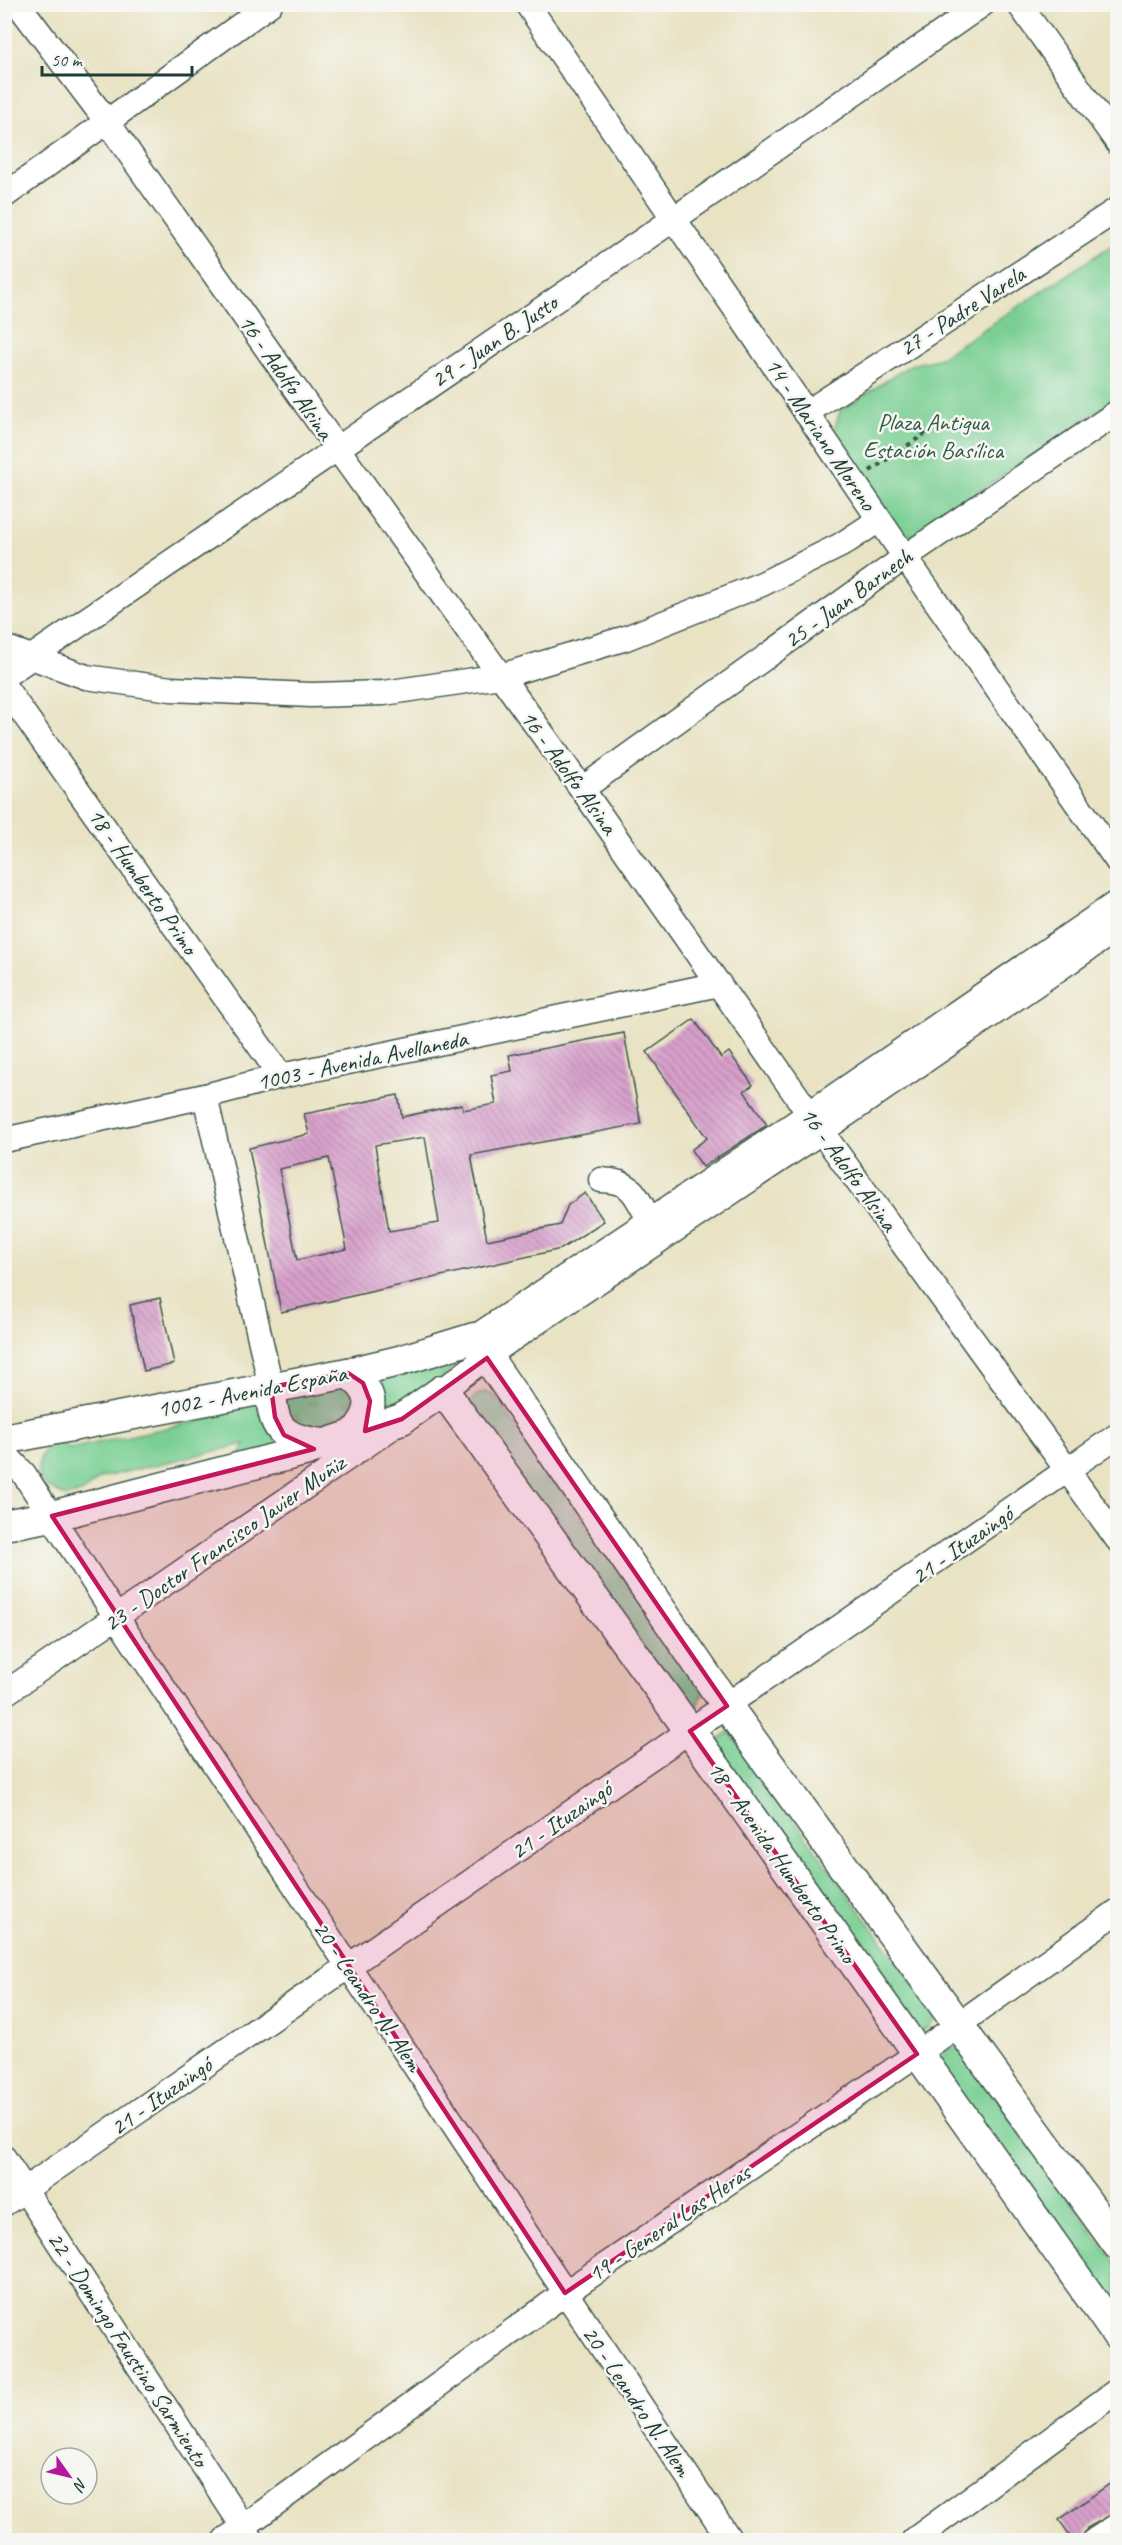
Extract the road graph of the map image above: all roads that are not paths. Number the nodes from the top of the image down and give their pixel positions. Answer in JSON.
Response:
{"nodes":[{"id":1,"x":18,"y":4,"type":"edge"},
{"id":2,"x":270,"y":4,"type":"edge"},
{"id":3,"x":527,"y":4,"type":"edge"},
{"id":4,"x":982,"y":4,"type":"edge"},
{"id":5,"x":1019,"y":4,"type":"edge"},
{"id":6,"x":108,"y":123,"type":"junction"},
{"id":7,"x":1118,"y":143,"type":"edge"},
{"id":8,"x":4,"y":196,"type":"edge"},
{"id":9,"x":1118,"y":210,"type":"edge"},
{"id":10,"x":674,"y":219,"type":"junction"},
{"id":11,"x":1118,"y":412,"type":"edge"},
{"id":12,"x":806,"y":414,"type":"junction"},
{"id":13,"x":336,"y":448,"type":"junction"},
{"id":14,"x":879,"y":520,"type":"junction"},
{"id":15,"x":905,"y":557,"type":"junction"},
{"id":16,"x":4,"y":647,"type":"edge"},
{"id":17,"x":32,"y":656,"type":"junction"},
{"id":18,"x":4,"y":676,"type":"edge"},
{"id":19,"x":501,"y":676,"type":"junction"},
{"id":20,"x":4,"y":686,"type":"edge"},
{"id":21,"x":582,"y":789,"type":"junction"},
{"id":22,"x":1118,"y":862,"type":"edge"},
{"id":23,"x":1118,"y":902,"type":"edge"},
{"id":24,"x":1118,"y":928,"type":"edge"},
{"id":25,"x":720,"y":984,"type":"junction"},
{"id":26,"x":281,"y":1076,"type":"junction"},
{"id":27,"x":205,"y":1096,"type":"junction"},
{"id":28,"x":815,"y":1122,"type":"junction"},
{"id":29,"x":4,"y":1140,"type":"edge"},
{"id":30,"x":601,"y":1180,"type":"dead end"},
{"id":31,"x":650,"y":1221,"type":"junction"},
{"id":32,"x":481,"y":1348,"type":"junction"},
{"id":33,"x":348,"y":1373,"type":"junction"},
{"id":34,"x":271,"y":1387,"type":"junction"},
{"id":35,"x":443,"y":1390,"type":"junction"},
{"id":36,"x":402,"y":1419,"type":"junction"},
{"id":37,"x":354,"y":1434,"type":"junction"},
{"id":38,"x":1118,"y":1435,"type":"edge"},
{"id":39,"x":4,"y":1439,"type":"edge"},
{"id":40,"x":325,"y":1444,"type":"junction"},
{"id":41,"x":4,"y":1453,"type":"edge"},
{"id":42,"x":1069,"y":1471,"type":"junction"},
{"id":43,"x":52,"y":1516,"type":"junction"},
{"id":44,"x":4,"y":1525,"type":"edge"},
{"id":45,"x":1118,"y":1540,"type":"edge"},
{"id":46,"x":117,"y":1618,"type":"junction"},
{"id":47,"x":4,"y":1694,"type":"edge"},
{"id":48,"x":727,"y":1706,"type":"junction"},
{"id":49,"x":690,"y":1731,"type":"junction"},
{"id":50,"x":1118,"y":1911,"type":"edge"},
{"id":51,"x":348,"y":1966,"type":"junction"},
{"id":52,"x":959,"y":2024,"type":"junction"},
{"id":53,"x":918,"y":2054,"type":"junction"},
{"id":54,"x":4,"y":2158,"type":"edge"},
{"id":55,"x":24,"y":2190,"type":"junction"},
{"id":56,"x":4,"y":2204,"type":"edge"},
{"id":57,"x":1118,"y":2245,"type":"edge"},
{"id":58,"x":565,"y":2293,"type":"junction"},
{"id":59,"x":1118,"y":2336,"type":"edge"},
{"id":60,"x":1118,"y":2390,"type":"edge"},
{"id":61,"x":1118,"y":2525,"type":"edge"},
{"id":62,"x":240,"y":2536,"type":"edge"},
{"id":63,"x":730,"y":2541,"type":"edge"},
{"id":64,"x":914,"y":2541,"type":"edge"},
{"id":65,"x":1095,"y":2541,"type":"edge"}],
"edges":[{"from":1,"to":6,"type":"street","name":"16 - Adolfo Alsina"},
{"from":2,"to":6,"type":"street"},
{"from":3,"to":10,"type":"street","name":"14 - Mariano Moreno"},
{"from":4,"to":10,"type":"street","name":"29 - Juan B. Justo"},
{"from":5,"to":7,"type":"street"},
{"from":6,"to":8,"type":"street"},
{"from":6,"to":13,"type":"street","name":"16 - Adolfo Alsina"},
{"from":9,"to":12,"type":"street","name":"27 - Padre Varela"},
{"from":10,"to":12,"type":"street","name":"14 - Mariano Moreno"},
{"from":10,"to":13,"type":"street","name":"29 - Juan B. Justo"},
{"from":11,"to":15,"type":"street","name":"25 - Juan Barnech"},
{"from":12,"to":14,"type":"street","name":"14 - Mariano Moreno"},
{"from":13,"to":17,"type":"street","name":"29 - Juan B. Justo"},
{"from":13,"to":19,"type":"street","name":"16 - Adolfo Alsina"},
{"from":14,"to":15,"type":"street","name":"14 - Mariano Moreno"},
{"from":14,"to":19,"type":"street"},
{"from":15,"to":21,"type":"street","name":"25 - Juan Barnech"},
{"from":15,"to":22,"type":"street","name":"14 - Mariano Moreno"},
{"from":16,"to":17,"type":"street"},
{"from":17,"to":18,"type":"street","name":"29 - Juan B. Justo"},
{"from":17,"to":19,"type":"street"},
{"from":19,"to":21,"type":"street","name":"16 - Adolfo Alsina"},
{"from":20,"to":26,"type":"street","name":"18 - Humberto Primo"},
{"from":21,"to":25,"type":"street","name":"16 - Adolfo Alsina"},
{"from":23,"to":28,"type":"street"},
{"from":24,"to":28,"type":"street"},
{"from":25,"to":26,"type":"street","name":"1003 - Avenida Avellaneda"},
{"from":25,"to":28,"type":"street","name":"16 - Adolfo Alsina"},
{"from":26,"to":27,"type":"street","name":"1003 - Avenida Avellaneda"},
{"from":27,"to":29,"type":"street","name":"1003 - Avenida Avellaneda"},
{"from":27,"to":34,"type":"street"},
{"from":28,"to":31,"type":"street"},
{"from":28,"to":32,"type":"street"},
{"from":28,"to":42,"type":"street","name":"16 - Adolfo Alsina"},
{"from":30,"to":31,"type":"street"},
{"from":31,"to":32,"type":"street"},
{"from":32,"to":33,"type":"main road","name":"1002 - Avenida España"},
{"from":32,"to":35,"type":"street"},
{"from":32,"to":48,"type":"main road","name":"18 - Avenida Humberto Primo"},
{"from":33,"to":34,"type":"main road","name":"1002 - Avenida España"},
{"from":33,"to":37,"type":"main road"},
{"from":34,"to":39,"type":"main road","name":"1002 - Avenida España"},
{"from":34,"to":40,"type":"main road"},
{"from":35,"to":36,"type":"main road","name":"23 - Doctor Francisco Javier Muñiz"},
{"from":35,"to":49,"type":"main road","name":"18 - Avenida Humberto Primo"},
{"from":36,"to":37,"type":"main road"},
{"from":36,"to":46,"type":"street","name":"23 - Doctor Francisco Javier Muñiz"},
{"from":37,"to":40,"type":"main road"},
{"from":38,"to":42,"type":"street","name":"21 - Ituzaingó"},
{"from":40,"to":43,"type":"main road"},
{"from":41,"to":43,"type":"street","name":"20 - Leandro N. Alem"},
{"from":42,"to":45,"type":"street","name":"16 - Adolfo Alsina"},
{"from":42,"to":48,"type":"street","name":"21 - Ituzaingó"},
{"from":43,"to":44,"type":"main road"},
{"from":43,"to":46,"type":"street","name":"20 - Leandro N. Alem"},
{"from":46,"to":47,"type":"street","name":"23 - Doctor Francisco Javier Muñiz"},
{"from":46,"to":51,"type":"street","name":"20 - Leandro N. Alem"},
{"from":48,"to":49,"type":"street","name":"21 - Ituzaingó"},
{"from":48,"to":52,"type":"main road","name":"18 - Avenida Humberto Primo"},
{"from":49,"to":51,"type":"street","name":"21 - Ituzaingó"},
{"from":49,"to":53,"type":"main road","name":"18 - Avenida Humberto Primo"},
{"from":50,"to":52,"type":"street","name":"19 - General Las Heras"},
{"from":51,"to":55,"type":"street","name":"21 - Ituzaingó"},
{"from":51,"to":58,"type":"street","name":"20 - Leandro N. Alem"},
{"from":52,"to":53,"type":"street","name":"19 - General Las Heras"},
{"from":52,"to":57,"type":"main road","name":"18 - Avenida Humberto Primo"},
{"from":53,"to":58,"type":"street","name":"19 - General Las Heras"},
{"from":53,"to":59,"type":"main road","name":"18 - Avenida Humberto Primo"},
{"from":54,"to":55,"type":"street","name":"22 - Domingo Faustino Sarmiento"},
{"from":55,"to":56,"type":"street","name":"21 - Ituzaingó"},
{"from":55,"to":62,"type":"street","name":"22 - Domingo Faustino Sarmiento"},
{"from":58,"to":62,"type":"street","name":"19 - General Las Heras"},
{"from":58,"to":63,"type":"street","name":"20 - Leandro N. Alem"},
{"from":60,"to":64,"type":"street"},
{"from":61,"to":65,"type":"street"}]}
